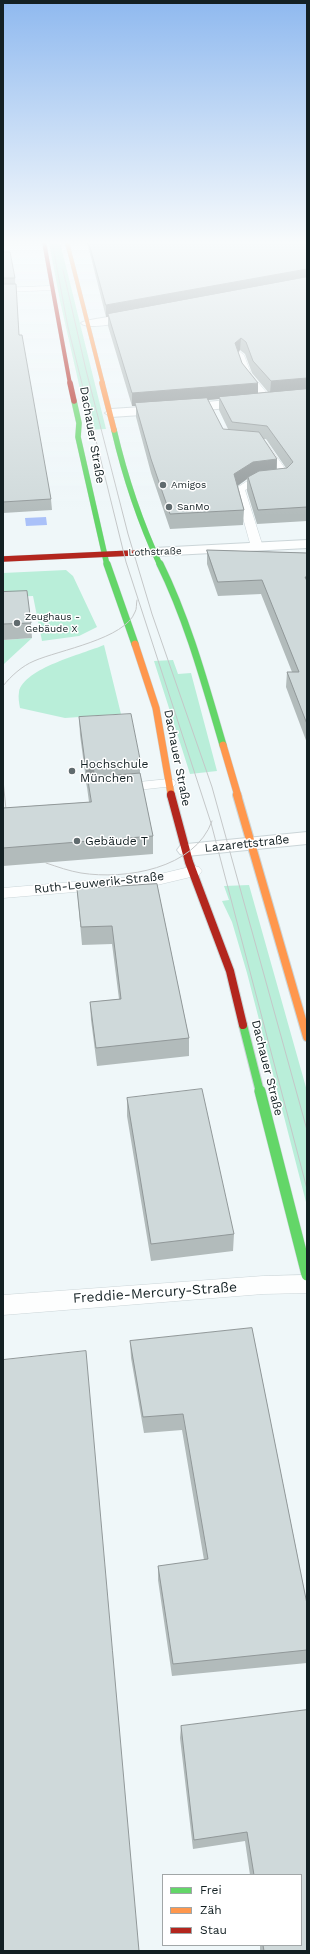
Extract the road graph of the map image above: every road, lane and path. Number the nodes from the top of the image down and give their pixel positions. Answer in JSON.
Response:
{"nodes":[{"id":1,"x":60,"y":333,"type":"edge"},
{"id":2,"x":89,"y":333,"type":"edge"},
{"id":3,"x":240,"y":356,"type":"edge"},
{"id":4,"x":307,"y":396,"type":"edge"},
{"id":5,"x":268,"y":400,"type":"junction"},
{"id":6,"x":111,"y":413,"type":"junction"},
{"id":7,"x":255,"y":441,"type":"edge"},
{"id":8,"x":307,"y":544,"type":"edge"},
{"id":9,"x":257,"y":547,"type":"junction"},
{"id":10,"x":154,"y":552,"type":"junction"},
{"id":11,"x":104,"y":554,"type":"junction"},
{"id":12,"x":3,"y":559,"type":"edge"},
{"id":13,"x":169,"y":783,"type":"junction"},
{"id":14,"x":108,"y":788,"type":"edge"},
{"id":15,"x":307,"y":838,"type":"edge"},
{"id":16,"x":250,"y":844,"type":"junction"},
{"id":17,"x":187,"y":850,"type":"junction"},
{"id":18,"x":194,"y":871,"type":"junction"},
{"id":19,"x":3,"y":893,"type":"edge"},
{"id":20,"x":307,"y":1037,"type":"edge"},
{"id":21,"x":307,"y":1275,"type":"edge"},
{"id":22,"x":307,"y":1284,"type":"edge"},
{"id":23,"x":3,"y":1305,"type":"edge"}],
"edges":[{"from":1,"to":11,"type":"main road","name":"Dachauer Straße"},
{"from":2,"to":6,"type":"main road","name":"Dachauer Straße"},
{"from":3,"to":5,"type":"lane"},
{"from":4,"to":5,"type":"street"},
{"from":5,"to":6,"type":"street"},
{"from":6,"to":10,"type":"main road","name":"Dachauer Straße"},
{"from":7,"to":9,"type":"lane"},
{"from":8,"to":9,"type":"street","name":"Lothstraße"},
{"from":9,"to":10,"type":"street","name":"Lothstraße"},
{"from":10,"to":11,"type":"main road","name":"Lothstraße"},
{"from":10,"to":16,"type":"main road","name":"Dachauer Straße"},
{"from":11,"to":12,"type":"main road","name":"Lothstraße"},
{"from":11,"to":13,"type":"main road","name":"Dachauer Straße"},
{"from":13,"to":14,"type":"lane"},
{"from":13,"to":17,"type":"main road","name":"Dachauer Straße"},
{"from":15,"to":16,"type":"street","name":"Lazarettstraße"},
{"from":16,"to":17,"type":"street","name":"Lazarettstraße"},
{"from":16,"to":20,"type":"main road","name":"Dachauer Straße"},
{"from":17,"to":18,"type":"main road","name":"Dachauer Straße"},
{"from":18,"to":19,"type":"lane","name":"Ruth-Leuwerik-Straße"},
{"from":18,"to":21,"type":"main road","name":"Dachauer Straße"},
{"from":22,"to":23,"type":"lane","name":"Freddie-Mercury-Straße"}]}
